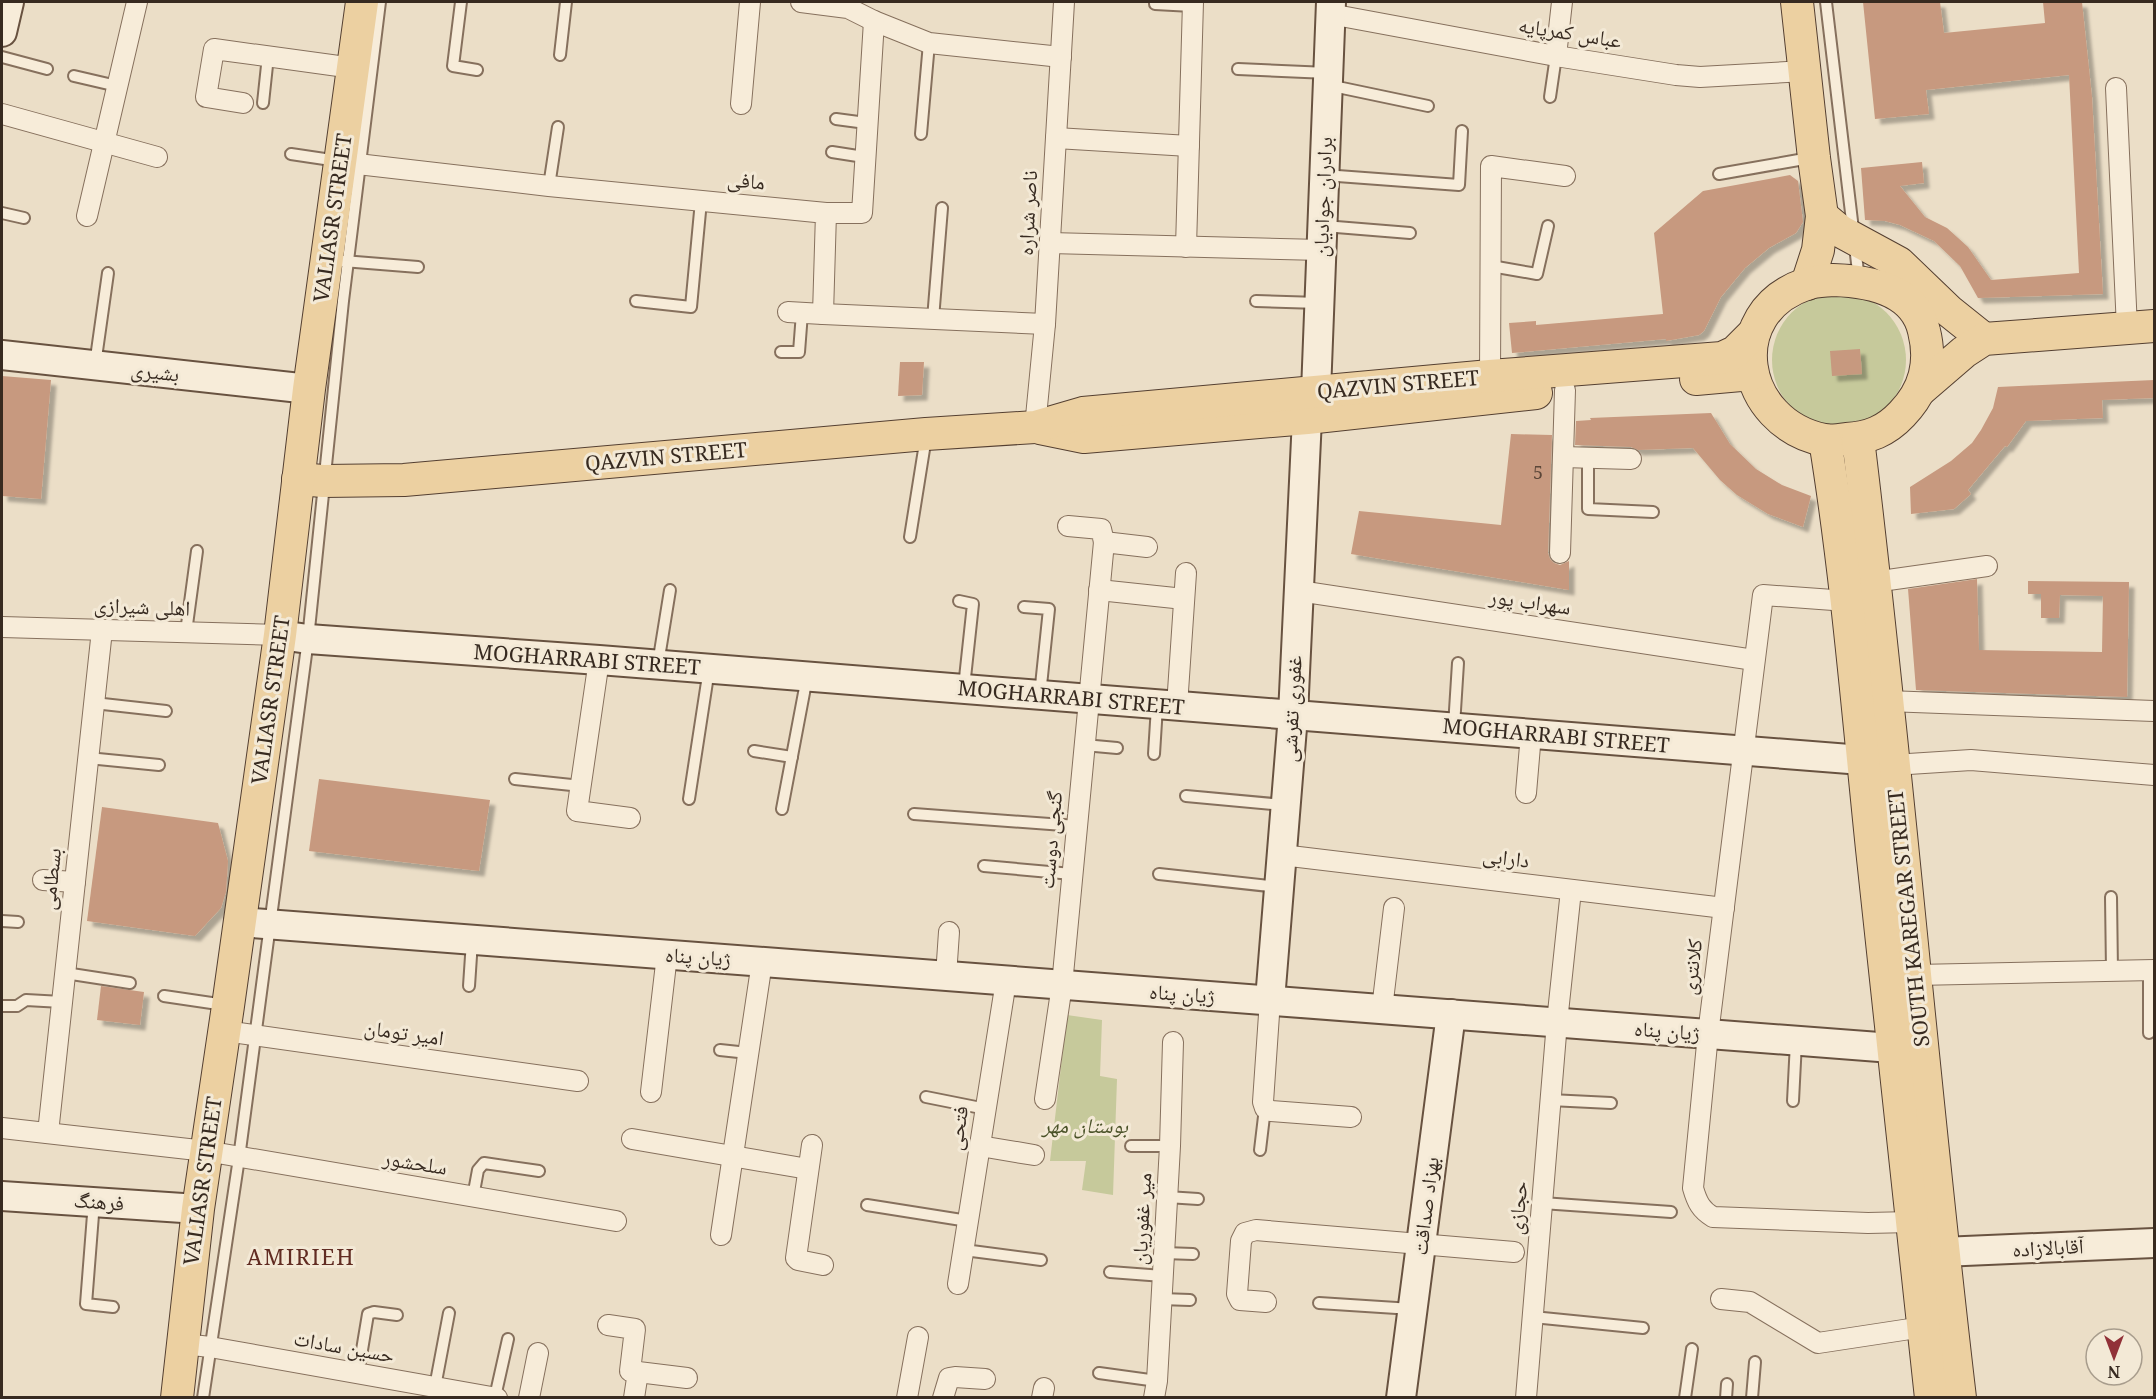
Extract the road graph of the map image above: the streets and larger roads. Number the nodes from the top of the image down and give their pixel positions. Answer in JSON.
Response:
{"nodes":[{"id":1,"x":9,"y":2,"type":"edge"},
{"id":2,"x":137,"y":2,"type":"edge"},
{"id":3,"x":362,"y":2,"type":"edge"},
{"id":4,"x":750,"y":2,"type":"edge"},
{"id":5,"x":801,"y":2,"type":"edge"},
{"id":6,"x":1064,"y":2,"type":"edge"},
{"id":7,"x":1562,"y":2,"type":"edge"},
{"id":8,"x":1797,"y":2,"type":"edge"},
{"id":9,"x":1193,"y":4,"type":"edge"},
{"id":10,"x":1330,"y":8,"type":"edge"},
{"id":11,"x":874,"y":21,"type":"junction"},
{"id":12,"x":2,"y":32,"type":"edge"},
{"id":13,"x":1556,"y":56,"type":"junction"},
{"id":14,"x":1061,"y":57,"type":"junction"},
{"id":15,"x":353,"y":68,"type":"junction"},
{"id":16,"x":1804,"y":71,"type":"junction"},
{"id":17,"x":2116,"y":88,"type":"dead end"},
{"id":18,"x":243,"y":103,"type":"dead end"},
{"id":19,"x":741,"y":104,"type":"dead end"},
{"id":20,"x":2,"y":114,"type":"edge"},
{"id":21,"x":1056,"y":138,"type":"junction"},
{"id":22,"x":104,"y":142,"type":"junction"},
{"id":23,"x":1189,"y":146,"type":"junction"},
{"id":24,"x":157,"y":157,"type":"dead end"},
{"id":25,"x":350,"y":163,"type":"junction"},
{"id":26,"x":1565,"y":176,"type":"dead end"},
{"id":27,"x":826,"y":213,"type":"junction"},
{"id":28,"x":87,"y":216,"type":"dead end"},
{"id":29,"x":1822,"y":216,"type":"junction"},
{"id":30,"x":1322,"y":238,"type":"junction"},
{"id":31,"x":1050,"y":243,"type":"junction"},
{"id":32,"x":1186,"y":247,"type":"junction"},
{"id":33,"x":1807,"y":284,"type":"junction"},
{"id":34,"x":795,"y":313,"type":"road end"},
{"id":35,"x":823,"y":314,"type":"junction"},
{"id":36,"x":1045,"y":324,"type":"junction"},
{"id":37,"x":2141,"y":327,"type":"edge"},
{"id":38,"x":1754,"y":333,"type":"junction"},
{"id":39,"x":1984,"y":339,"type":"junction"},
{"id":40,"x":2,"y":355,"type":"edge"},
{"id":41,"x":1752,"y":374,"type":"junction"},
{"id":42,"x":1490,"y":376,"type":"junction"},
{"id":43,"x":309,"y":389,"type":"junction"},
{"id":44,"x":1921,"y":389,"type":"junction"},
{"id":45,"x":1565,"y":390,"type":"junction"},
{"id":46,"x":1311,"y":405,"type":"junction"},
{"id":47,"x":1035,"y":427,"type":"junction"},
{"id":48,"x":1858,"y":439,"type":"junction"},
{"id":49,"x":1825,"y":440,"type":"junction"},
{"id":50,"x":1563,"y":457,"type":"junction"},
{"id":51,"x":1631,"y":459,"type":"dead end"},
{"id":52,"x":311,"y":480,"type":"junction"},
{"id":53,"x":1068,"y":526,"type":"dead end"},
{"id":54,"x":1104,"y":542,"type":"junction"},
{"id":55,"x":1147,"y":547,"type":"dead end"},
{"id":56,"x":1560,"y":553,"type":"dead end"},
{"id":57,"x":1987,"y":566,"type":"dead end"},
{"id":58,"x":1186,"y":573,"type":"dead end"},
{"id":59,"x":1874,"y":582,"type":"junction"},
{"id":60,"x":1099,"y":590,"type":"junction"},
{"id":61,"x":1299,"y":591,"type":"junction"},
{"id":62,"x":1184,"y":599,"type":"junction"},
{"id":63,"x":1847,"y":601,"type":"junction"},
{"id":64,"x":2,"y":627,"type":"edge"},
{"id":65,"x":102,"y":630,"type":"junction"},
{"id":66,"x":294,"y":637,"type":"junction"},
{"id":67,"x":599,"y":660,"type":"junction"},
{"id":68,"x":1754,"y":660,"type":"junction"},
{"id":69,"x":1088,"y":699,"type":"junction"},
{"id":70,"x":1887,"y":701,"type":"junction"},
{"id":71,"x":1168,"y":705,"type":"junction"},
{"id":72,"x":2154,"y":711,"type":"edge"},
{"id":73,"x":1293,"y":715,"type":"junction"},
{"id":74,"x":1531,"y":734,"type":"junction"},
{"id":75,"x":1744,"y":751,"type":"junction"},
{"id":76,"x":1863,"y":760,"type":"junction"},
{"id":77,"x":1893,"y":765,"type":"junction"},
{"id":78,"x":2154,"y":775,"type":"edge"},
{"id":79,"x":1526,"y":793,"type":"dead end"},
{"id":80,"x":630,"y":818,"type":"dead end"},
{"id":81,"x":1282,"y":855,"type":"junction"},
{"id":82,"x":43,"y":880,"type":"dead end"},
{"id":83,"x":75,"y":882,"type":"junction"},
{"id":84,"x":1571,"y":890,"type":"junction"},
{"id":85,"x":1394,"y":908,"type":"dead end"},
{"id":86,"x":1724,"y":908,"type":"junction"},
{"id":87,"x":239,"y":922,"type":"junction"},
{"id":88,"x":948,"y":932,"type":"dead end"},
{"id":89,"x":667,"y":955,"type":"junction"},
{"id":90,"x":762,"y":962,"type":"junction"},
{"id":91,"x":2152,"y":970,"type":"edge"},
{"id":92,"x":1916,"y":975,"type":"junction"},
{"id":93,"x":946,"y":976,"type":"junction"},
{"id":94,"x":1006,"y":981,"type":"junction"},
{"id":95,"x":1062,"y":985,"type":"junction"},
{"id":96,"x":1270,"y":1000,"type":"junction"},
{"id":97,"x":1382,"y":1009,"type":"junction"},
{"id":98,"x":1451,"y":1014,"type":"junction"},
{"id":99,"x":226,"y":1018,"type":"junction"},
{"id":100,"x":1557,"y":1022,"type":"junction"},
{"id":101,"x":1707,"y":1034,"type":"junction"},
{"id":102,"x":1173,"y":1042,"type":"dead end"},
{"id":103,"x":1892,"y":1048,"type":"junction"},
{"id":104,"x":578,"y":1081,"type":"dead end"},
{"id":105,"x":651,"y":1092,"type":"dead end"},
{"id":106,"x":1045,"y":1100,"type":"dead end"},
{"id":107,"x":1351,"y":1117,"type":"dead end"},
{"id":108,"x":2,"y":1128,"type":"edge"},
{"id":109,"x":48,"y":1133,"type":"junction"},
{"id":110,"x":632,"y":1139,"type":"dead end"},
{"id":111,"x":812,"y":1145,"type":"dead end"},
{"id":112,"x":980,"y":1146,"type":"junction"},
{"id":113,"x":206,"y":1151,"type":"junction"},
{"id":114,"x":1034,"y":1155,"type":"dead end"},
{"id":115,"x":733,"y":1156,"type":"junction"},
{"id":116,"x":808,"y":1169,"type":"junction"},
{"id":117,"x":2,"y":1196,"type":"edge"},
{"id":118,"x":198,"y":1209,"type":"junction"},
{"id":119,"x":616,"y":1221,"type":"dead end"},
{"id":120,"x":1911,"y":1222,"type":"junction"},
{"id":121,"x":721,"y":1235,"type":"dead end"},
{"id":122,"x":2154,"y":1243,"type":"edge"},
{"id":123,"x":1421,"y":1244,"type":"junction"},
{"id":124,"x":1514,"y":1252,"type":"dead end"},
{"id":125,"x":1942,"y":1252,"type":"junction"},
{"id":126,"x":823,"y":1265,"type":"dead end"},
{"id":127,"x":958,"y":1284,"type":"dead end"},
{"id":128,"x":1721,"y":1299,"type":"dead end"},
{"id":129,"x":1266,"y":1302,"type":"dead end"},
{"id":130,"x":609,"y":1325,"type":"dead end"},
{"id":131,"x":1923,"y":1327,"type":"junction"},
{"id":132,"x":918,"y":1337,"type":"dead end"},
{"id":133,"x":197,"y":1345,"type":"junction"},
{"id":134,"x":538,"y":1353,"type":"dead end"},
{"id":135,"x":638,"y":1372,"type":"junction"},
{"id":136,"x":687,"y":1378,"type":"dead end"},
{"id":137,"x":985,"y":1379,"type":"dead end"},
{"id":138,"x":1156,"y":1389,"type":"edge"},
{"id":139,"x":496,"y":1397,"type":"edge"},
{"id":140,"x":177,"y":1398,"type":"edge"},
{"id":141,"x":529,"y":1398,"type":"edge"},
{"id":142,"x":634,"y":1398,"type":"edge"},
{"id":143,"x":907,"y":1398,"type":"edge"},
{"id":144,"x":943,"y":1398,"type":"edge"},
{"id":145,"x":1401,"y":1398,"type":"edge"},
{"id":146,"x":1526,"y":1398,"type":"edge"},
{"id":147,"x":1931,"y":1398,"type":"edge"},
{"id":148,"x":1960,"y":1398,"type":"edge"}],
"edges":[{"from":1,"to":12,"type":"street"},
{"from":2,"to":22,"type":"street"},
{"from":3,"to":15,"type":"main road","name":"VALIASR STREET"},
{"from":4,"to":19,"type":"street"},
{"from":5,"to":11,"type":"street"},
{"from":6,"to":14,"type":"street","name":"ناصر شراره"},
{"from":7,"to":13,"type":"street"},
{"from":8,"to":16,"type":"main road"},
{"from":9,"to":23,"type":"street"},
{"from":10,"to":13,"type":"street","name":"عباس کمرپایه"},
{"from":10,"to":30,"type":"street","name":"برادران جوادیان"},
{"from":11,"to":14,"type":"street"},
{"from":11,"to":27,"type":"street","name":"مافی"},
{"from":13,"to":16,"type":"street","name":"عباس کمرپایه"},
{"from":14,"to":21,"type":"street","name":"ناصر شراره"},
{"from":15,"to":18,"type":"street"},
{"from":15,"to":25,"type":"main road","name":"VALIASR STREET"},
{"from":16,"to":29,"type":"main road"},
{"from":17,"to":37,"type":"street"},
{"from":20,"to":22,"type":"street"},
{"from":21,"to":23,"type":"street"},
{"from":21,"to":31,"type":"street","name":"ناصر شراره"},
{"from":22,"to":24,"type":"street"},
{"from":22,"to":28,"type":"street"},
{"from":23,"to":32,"type":"street"},
{"from":25,"to":27,"type":"street","name":"مافی"},
{"from":25,"to":43,"type":"main road","name":"VALIASR STREET"},
{"from":26,"to":42,"type":"street"},
{"from":27,"to":35,"type":"street"},
{"from":29,"to":33,"type":"main road"},
{"from":29,"to":39,"type":"main road"},
{"from":30,"to":32,"type":"street"},
{"from":30,"to":46,"type":"street","name":"برادران جوادیان"},
{"from":31,"to":32,"type":"street"},
{"from":31,"to":36,"type":"street","name":"ناصر شراره"},
{"from":33,"to":38,"type":"main road"},
{"from":33,"to":44,"type":"main road"},
{"from":34,"to":35,"type":"street"},
{"from":35,"to":36,"type":"street"},
{"from":36,"to":47,"type":"street","name":"ناصر شراره"},
{"from":37,"to":39,"type":"main road"},
{"from":38,"to":41,"type":"main road"},
{"from":38,"to":42,"type":"main road","name":"QAZVIN STREET"},
{"from":39,"to":44,"type":"main road"},
{"from":40,"to":43,"type":"street","name":"بشیری"},
{"from":41,"to":45,"type":"main road","name":"QAZVIN STREET"},
{"from":41,"to":49,"type":"main road"},
{"from":42,"to":46,"type":"main road","name":"QAZVIN STREET"},
{"from":43,"to":52,"type":"main road","name":"VALIASR STREET"},
{"from":44,"to":48,"type":"main road"},
{"from":45,"to":46,"type":"main road","name":"QAZVIN STREET"},
{"from":45,"to":50,"type":"street"},
{"from":46,"to":47,"type":"main road","name":"QAZVIN STREET"},
{"from":46,"to":61,"type":"street","name":"غفوری تفرشی"},
{"from":47,"to":52,"type":"main road","name":"QAZVIN STREET"},
{"from":48,"to":49,"type":"main road"},
{"from":48,"to":59,"type":"main road","name":"SOUTH KAREGAR STREET"},
{"from":49,"to":63,"type":"main road","name":"SOUTH KAREGAR STREET"},
{"from":50,"to":51,"type":"street"},
{"from":50,"to":56,"type":"street"},
{"from":52,"to":66,"type":"main road","name":"VALIASR STREET"},
{"from":53,"to":54,"type":"street"},
{"from":54,"to":55,"type":"street"},
{"from":54,"to":60,"type":"street","name":"گنجی دوست"},
{"from":57,"to":59,"type":"street"},
{"from":58,"to":62,"type":"street"},
{"from":59,"to":70,"type":"main road","name":"SOUTH KAREGAR STREET"},
{"from":60,"to":62,"type":"street"},
{"from":60,"to":69,"type":"street","name":"گنجی دوست"},
{"from":61,"to":68,"type":"street","name":"سهراب پور"},
{"from":61,"to":73,"type":"street","name":"غفوری تفرشی"},
{"from":62,"to":71,"type":"street"},
{"from":63,"to":68,"type":"street","name":"کلانتری"},
{"from":63,"to":76,"type":"main road","name":"SOUTH KAREGAR STREET"},
{"from":64,"to":65,"type":"street","name":"اهلی شیرازی"},
{"from":65,"to":66,"type":"street","name":"اهلی شیرازی"},
{"from":65,"to":83,"type":"street","name":"بسطامی"},
{"from":66,"to":67,"type":"street","name":"MOGHARRABI STREET"},
{"from":66,"to":87,"type":"main road","name":"VALIASR STREET"},
{"from":67,"to":69,"type":"street","name":"MOGHARRABI STREET"},
{"from":67,"to":80,"type":"street"},
{"from":68,"to":75,"type":"street","name":"کلانتری"},
{"from":69,"to":71,"type":"street","name":"MOGHARRABI STREET"},
{"from":69,"to":95,"type":"street","name":"گنجی دوست"},
{"from":70,"to":72,"type":"street"},
{"from":70,"to":77,"type":"main road","name":"SOUTH KAREGAR STREET"},
{"from":71,"to":73,"type":"street","name":"MOGHARRABI STREET"},
{"from":73,"to":74,"type":"street","name":"MOGHARRABI STREET"},
{"from":73,"to":81,"type":"street","name":"غفوری تفرشی"},
{"from":74,"to":75,"type":"street","name":"MOGHARRABI STREET"},
{"from":74,"to":79,"type":"street"},
{"from":75,"to":76,"type":"street","name":"MOGHARRABI STREET"},
{"from":75,"to":86,"type":"street","name":"کلانتری"},
{"from":76,"to":103,"type":"main road","name":"SOUTH KAREGAR STREET"},
{"from":77,"to":78,"type":"street"},
{"from":77,"to":92,"type":"main road","name":"SOUTH KAREGAR STREET"},
{"from":81,"to":84,"type":"street","name":"دارابی"},
{"from":81,"to":96,"type":"street","name":"غفوری تفرشی"},
{"from":82,"to":83,"type":"street"},
{"from":83,"to":109,"type":"street","name":"بسطامی"},
{"from":84,"to":86,"type":"street","name":"دارابی"},
{"from":84,"to":100,"type":"street","name":"حجازی"},
{"from":85,"to":97,"type":"street"},
{"from":86,"to":101,"type":"street","name":"کلانتری"},
{"from":87,"to":89,"type":"street","name":"ژیان پناه"},
{"from":87,"to":99,"type":"main road","name":"VALIASR STREET"},
{"from":88,"to":93,"type":"street"},
{"from":89,"to":90,"type":"street","name":"ژیان پناه"},
{"from":89,"to":105,"type":"street"},
{"from":90,"to":93,"type":"street","name":"ژیان پناه"},
{"from":90,"to":115,"type":"street"},
{"from":91,"to":92,"type":"street"},
{"from":92,"to":125,"type":"main road","name":"SOUTH KAREGAR STREET"},
{"from":93,"to":94,"type":"street","name":"ژیان پناه"},
{"from":94,"to":95,"type":"street","name":"ژیان پناه"},
{"from":94,"to":112,"type":"street","name":"فتحی"},
{"from":95,"to":96,"type":"street","name":"ژیان پناه"},
{"from":95,"to":106,"type":"street","name":"گنجی دوست"},
{"from":96,"to":97,"type":"street","name":"ژیان پناه"},
{"from":96,"to":107,"type":"street"},
{"from":97,"to":98,"type":"street","name":"ژیان پناه"},
{"from":98,"to":100,"type":"street","name":"ژیان پناه"},
{"from":98,"to":123,"type":"street","name":"بهزاد صداقت"},
{"from":99,"to":104,"type":"street","name":"امیر تومان"},
{"from":99,"to":113,"type":"main road","name":"VALIASR STREET"},
{"from":100,"to":101,"type":"street","name":"ژیان پناه"},
{"from":100,"to":146,"type":"street","name":"حجازی"},
{"from":101,"to":103,"type":"street","name":"ژیان پناه"},
{"from":101,"to":120,"type":"street","name":"کلانتری"},
{"from":102,"to":138,"type":"street","name":"میر غفوریان"},
{"from":103,"to":120,"type":"main road","name":"SOUTH KAREGAR STREET"},
{"from":108,"to":109,"type":"street","name":"سلحشور"},
{"from":109,"to":113,"type":"street","name":"سلحشور"},
{"from":110,"to":115,"type":"street"},
{"from":111,"to":116,"type":"street"},
{"from":112,"to":114,"type":"street"},
{"from":112,"to":127,"type":"street","name":"فتحی"},
{"from":113,"to":118,"type":"main road","name":"VALIASR STREET"},
{"from":113,"to":119,"type":"street","name":"سلحشور"},
{"from":115,"to":116,"type":"street"},
{"from":115,"to":121,"type":"street"},
{"from":116,"to":126,"type":"street"},
{"from":117,"to":118,"type":"street","name":"فرهنگ"},
{"from":118,"to":133,"type":"main road","name":"VALIASR STREET"},
{"from":120,"to":131,"type":"main road","name":"SOUTH KAREGAR STREET"},
{"from":122,"to":125,"type":"street","name":"آقابالازاده"},
{"from":123,"to":124,"type":"street"},
{"from":123,"to":129,"type":"street"},
{"from":123,"to":145,"type":"street","name":"بهزاد صداقت"},
{"from":125,"to":148,"type":"main road","name":"SOUTH KAREGAR STREET"},
{"from":128,"to":131,"type":"street"},
{"from":130,"to":135,"type":"street"},
{"from":131,"to":147,"type":"main road","name":"SOUTH KAREGAR STREET"},
{"from":132,"to":143,"type":"street"},
{"from":133,"to":139,"type":"street","name":"حسین سادات"},
{"from":133,"to":140,"type":"main road","name":"VALIASR STREET"},
{"from":134,"to":141,"type":"street"},
{"from":135,"to":136,"type":"street"},
{"from":135,"to":142,"type":"street"},
{"from":137,"to":144,"type":"street"}]}
